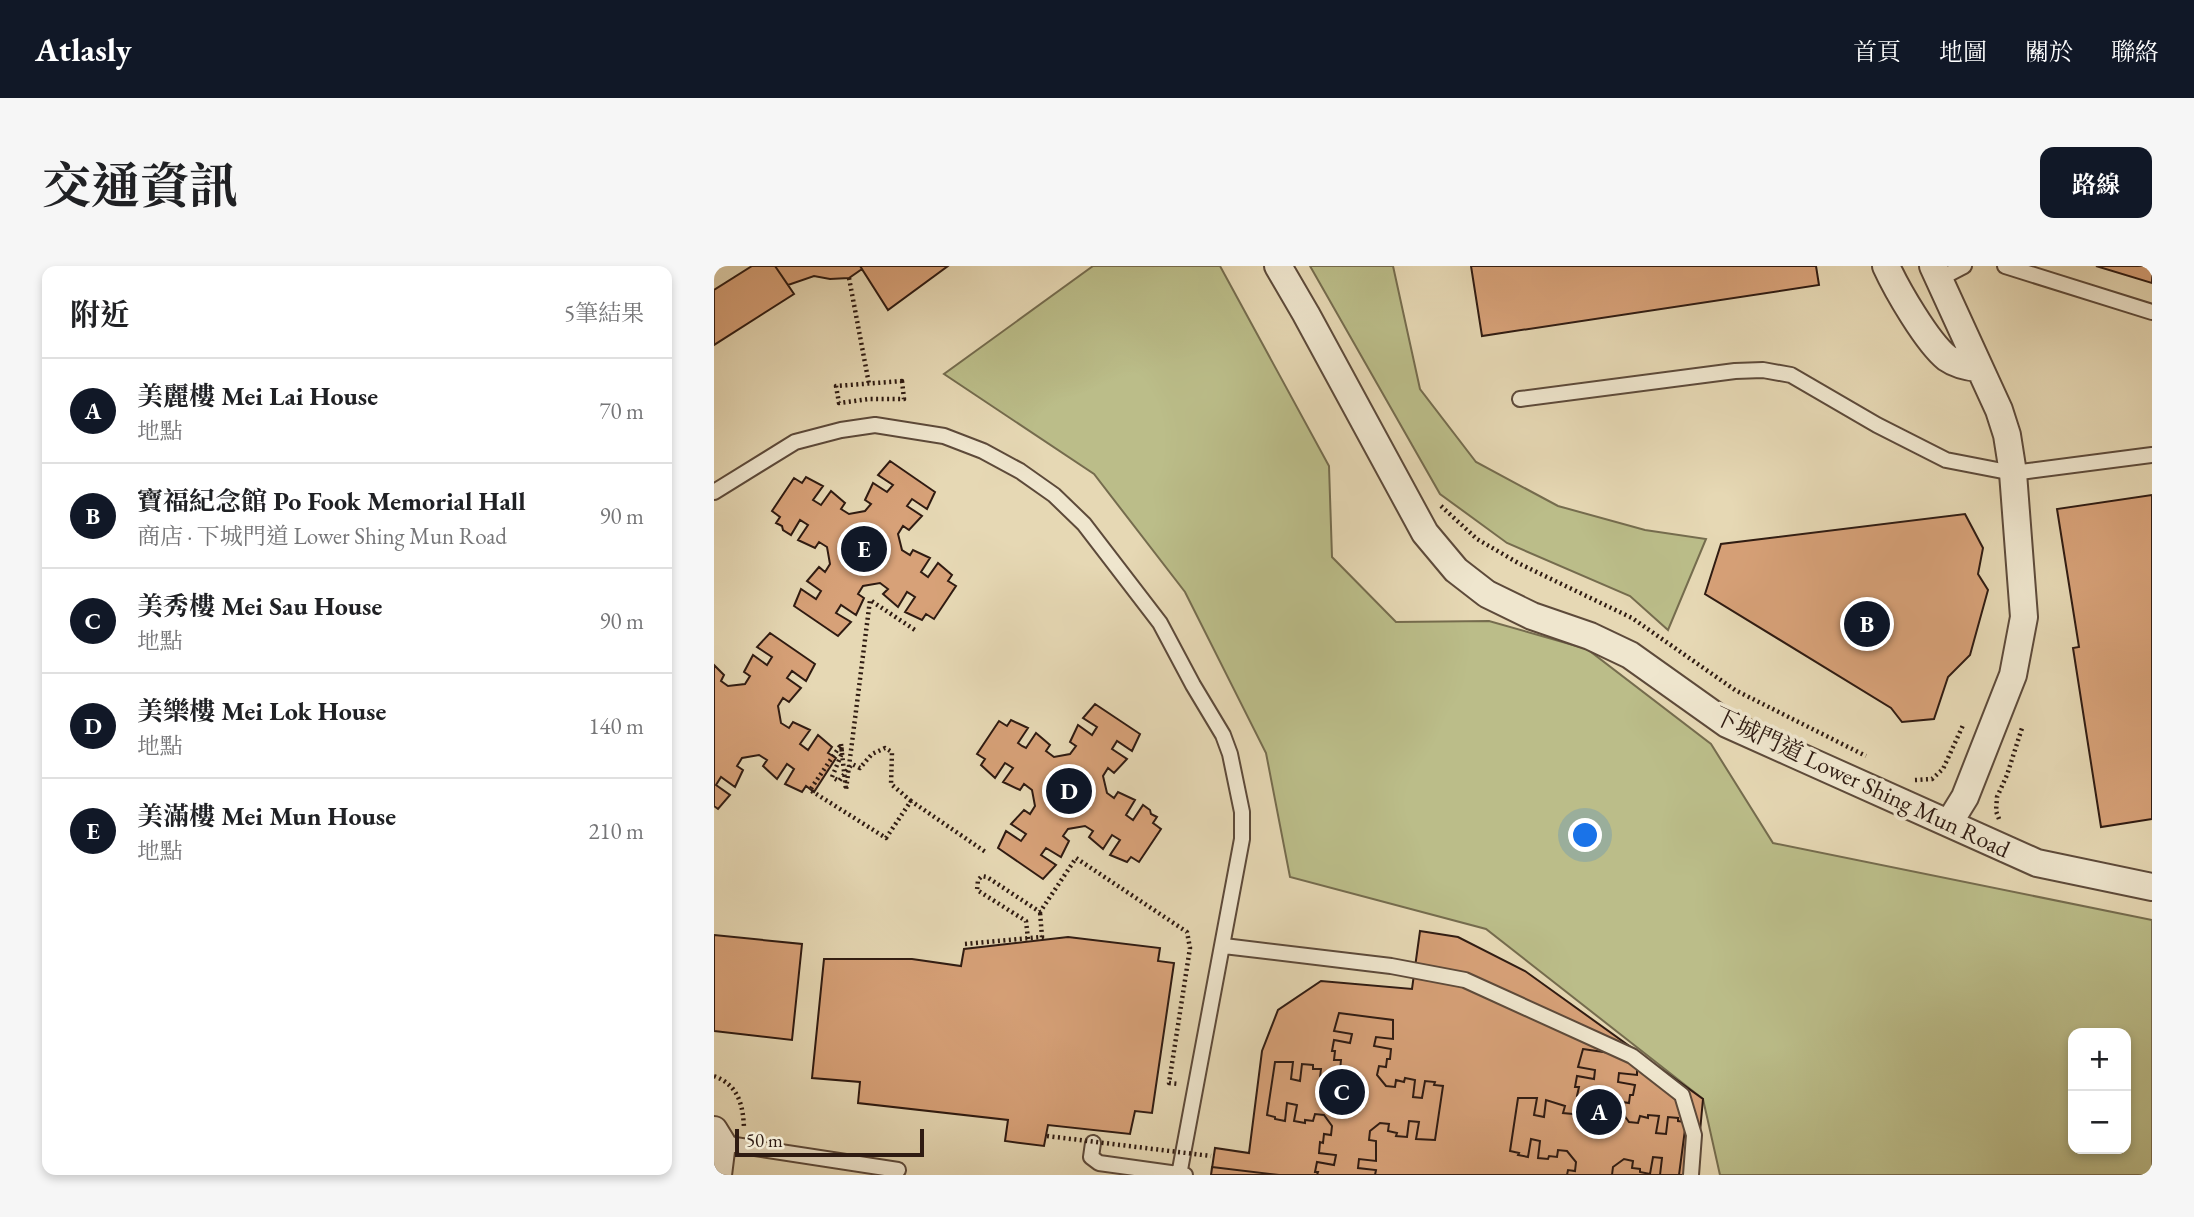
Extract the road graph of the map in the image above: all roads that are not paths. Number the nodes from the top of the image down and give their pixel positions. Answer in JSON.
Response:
{"nodes":[{"id":1,"x":1278,"y":266,"type":"edge"},
{"id":2,"x":1886,"y":266,"type":"edge"},
{"id":3,"x":1964,"y":266,"type":"edge"},
{"id":4,"x":2005,"y":266,"type":"edge"},
{"id":5,"x":1936,"y":272,"type":"edge"},
{"id":6,"x":2152,"y":312,"type":"edge"},
{"id":7,"x":1979,"y":368,"type":"junction"},
{"id":8,"x":1520,"y":399,"type":"dead end"},
{"id":9,"x":2152,"y":455,"type":"edge"},
{"id":10,"x":2013,"y":473,"type":"junction"},
{"id":11,"x":714,"y":492,"type":"edge"},
{"id":12,"x":1948,"y":823,"type":"junction"},
{"id":13,"x":2152,"y":887,"type":"edge"},
{"id":14,"x":1224,"y":946,"type":"junction"},
{"id":15,"x":718,"y":1136,"type":"edge"},
{"id":16,"x":1093,"y":1143,"type":"dead end"},
{"id":17,"x":898,"y":1170,"type":"dead end"},
{"id":18,"x":718,"y":1175,"type":"edge"},
{"id":19,"x":1181,"y":1175,"type":"edge"},
{"id":20,"x":1691,"y":1175,"type":"edge"}],
"edges":[{"from":1,"to":12,"type":"street","name":"下城門道 Lower Shing Mun Road"},
{"from":2,"to":7,"type":"street"},
{"from":3,"to":5,"type":"lane"},
{"from":4,"to":6,"type":"lane"},
{"from":5,"to":7,"type":"street"},
{"from":7,"to":10,"type":"street"},
{"from":8,"to":10,"type":"lane"},
{"from":9,"to":10,"type":"lane"},
{"from":10,"to":12,"type":"street"},
{"from":11,"to":14,"type":"lane"},
{"from":12,"to":13,"type":"street","name":"下城門道 Lower Shing Mun Road"},
{"from":14,"to":19,"type":"lane"},
{"from":14,"to":20,"type":"lane"},
{"from":15,"to":17,"type":"lane"},
{"from":15,"to":18,"type":"street"},
{"from":16,"to":19,"type":"lane"}]}
